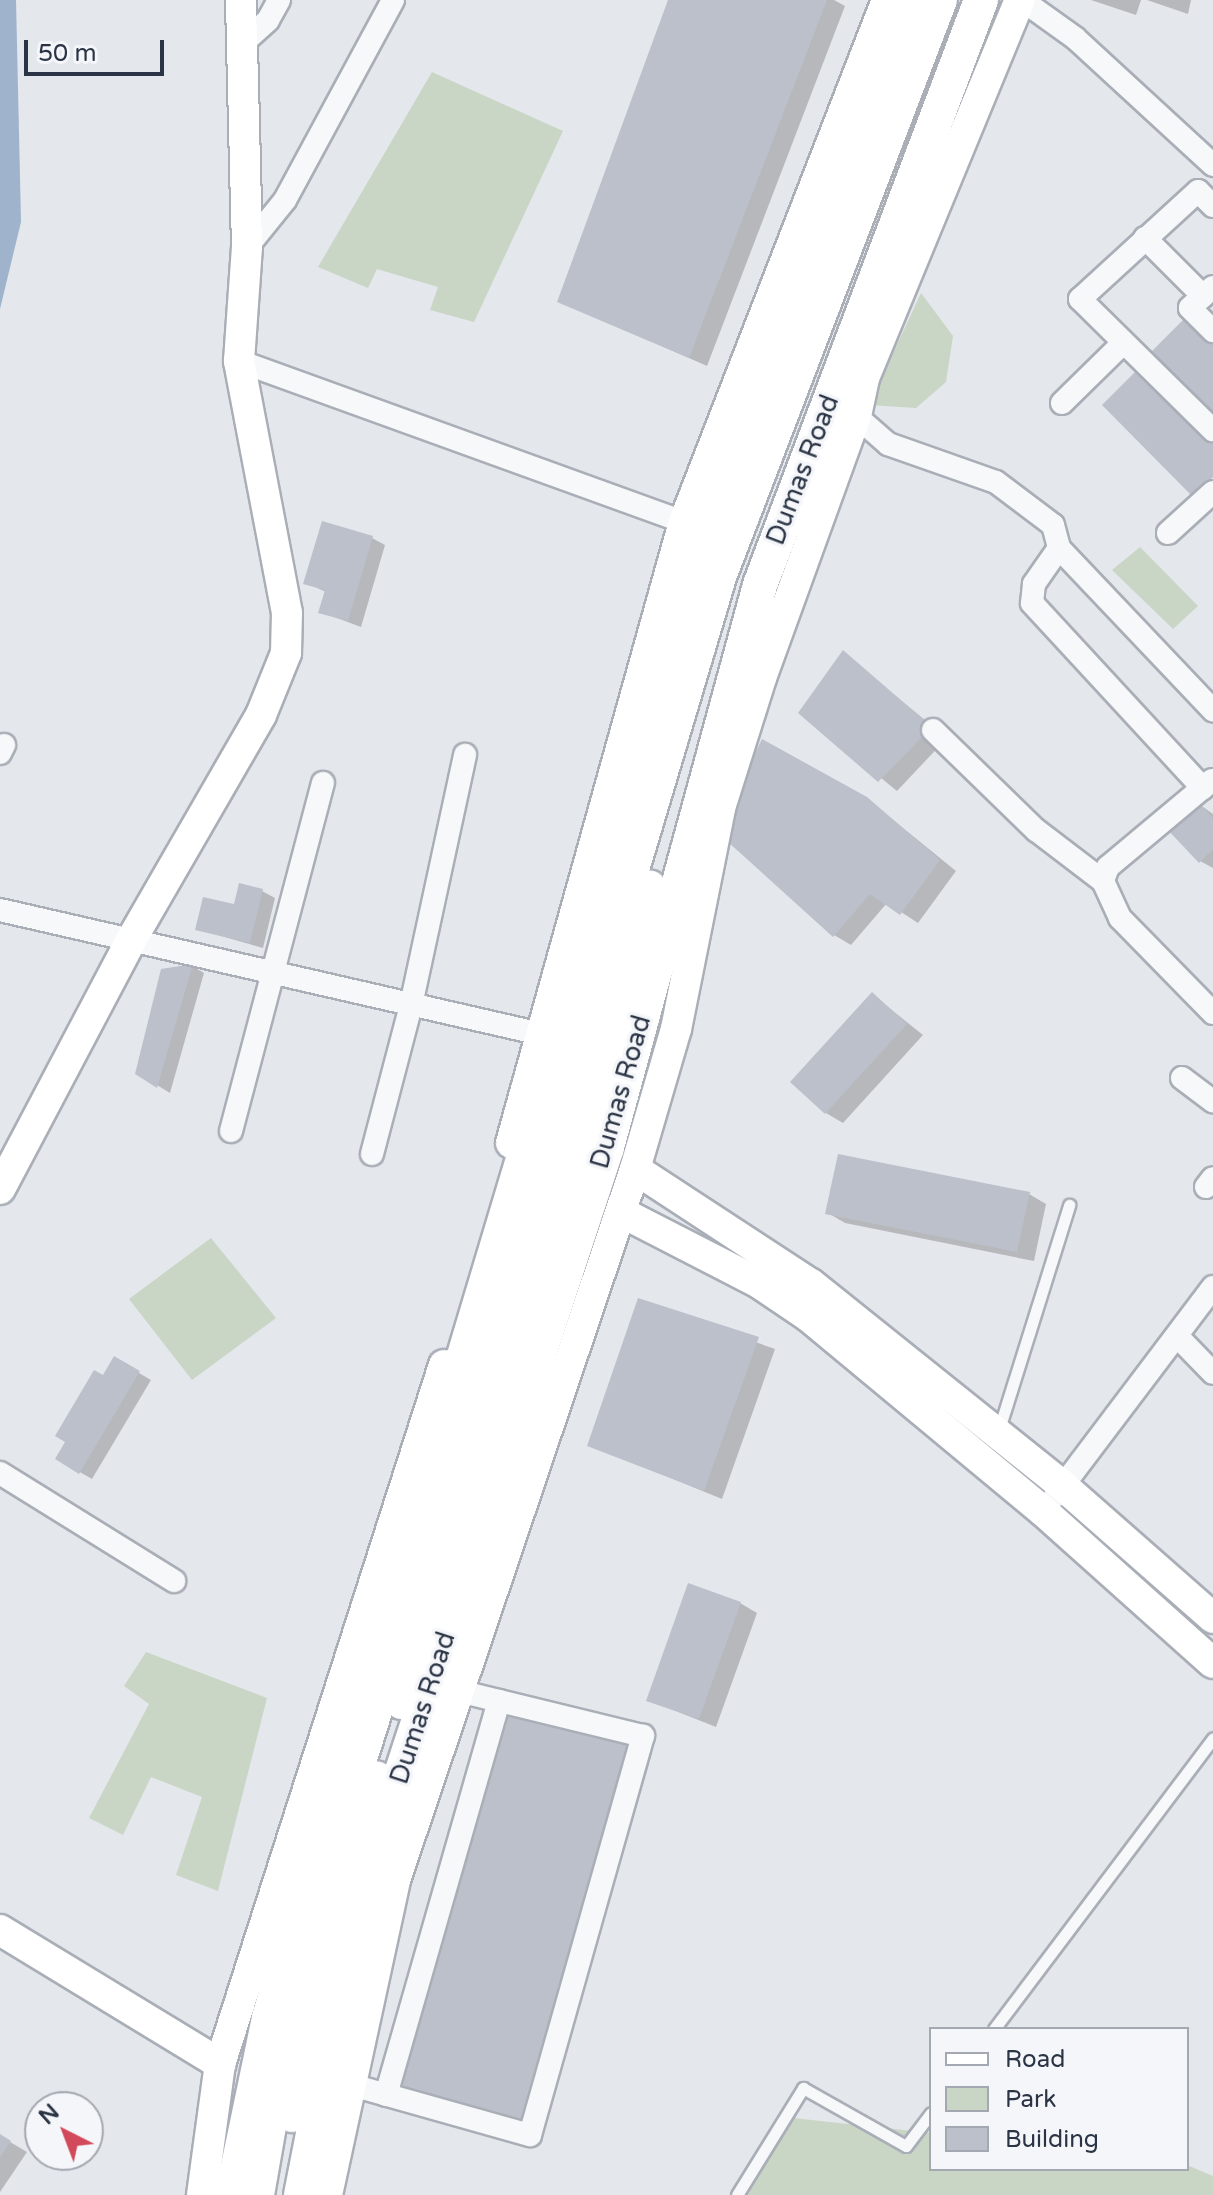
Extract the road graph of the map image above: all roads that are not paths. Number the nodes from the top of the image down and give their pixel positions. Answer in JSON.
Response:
{"nodes":[{"id":1,"x":241,"y":0,"type":"edge"},
{"id":2,"x":279,"y":0,"type":"edge"},
{"id":3,"x":393,"y":0,"type":"edge"},
{"id":4,"x":887,"y":0,"type":"edge"},
{"id":5,"x":915,"y":0,"type":"edge"},
{"id":6,"x":942,"y":0,"type":"edge"},
{"id":7,"x":958,"y":0,"type":"edge"},
{"id":8,"x":981,"y":0,"type":"edge"},
{"id":9,"x":1021,"y":0,"type":"edge"},
{"id":10,"x":245,"y":41,"type":"junction"},
{"id":11,"x":1213,"y":165,"type":"edge"},
{"id":12,"x":1208,"y":193,"type":"edge"},
{"id":13,"x":1145,"y":238,"type":"junction"},
{"id":14,"x":247,"y":247,"type":"junction"},
{"id":15,"x":1208,"y":291,"type":"edge"},
{"id":16,"x":1213,"y":331,"type":"edge"},
{"id":17,"x":1123,"y":343,"type":"junction"},
{"id":18,"x":239,"y":361,"type":"junction"},
{"id":19,"x":1062,"y":403,"type":"dead end"},
{"id":20,"x":856,"y":416,"type":"junction"},
{"id":21,"x":1213,"y":430,"type":"edge"},
{"id":22,"x":1213,"y":492,"type":"edge"},
{"id":23,"x":684,"y":522,"type":"junction"},
{"id":24,"x":1168,"y":533,"type":"dead end"},
{"id":25,"x":1059,"y":548,"type":"junction"},
{"id":26,"x":1213,"y":710,"type":"edge"},
{"id":27,"x":933,"y":730,"type":"dead end"},
{"id":28,"x":465,"y":755,"type":"dead end"},
{"id":29,"x":323,"y":783,"type":"dead end"},
{"id":30,"x":1208,"y":783,"type":"edge"},
{"id":31,"x":1103,"y":881,"type":"junction"},
{"id":32,"x":0,"y":910,"type":"edge"},
{"id":33,"x":130,"y":942,"type":"junction"},
{"id":34,"x":273,"y":974,"type":"junction"},
{"id":35,"x":411,"y":1005,"type":"junction"},
{"id":36,"x":1213,"y":1013,"type":"edge"},
{"id":37,"x":541,"y":1034,"type":"junction"},
{"id":38,"x":1182,"y":1078,"type":"dead end"},
{"id":39,"x":1213,"y":1101,"type":"edge"},
{"id":40,"x":231,"y":1131,"type":"dead end"},
{"id":41,"x":372,"y":1154,"type":"dead end"},
{"id":42,"x":635,"y":1169,"type":"junction"},
{"id":43,"x":0,"y":1189,"type":"edge"},
{"id":44,"x":1069,"y":1205,"type":"dead end"},
{"id":45,"x":621,"y":1212,"type":"junction"},
{"id":46,"x":1213,"y":1287,"type":"edge"},
{"id":47,"x":1178,"y":1337,"type":"junction"},
{"id":48,"x":1213,"y":1373,"type":"edge"},
{"id":49,"x":998,"y":1434,"type":"junction"},
{"id":50,"x":0,"y":1473,"type":"edge"},
{"id":51,"x":1063,"y":1486,"type":"junction"},
{"id":52,"x":1043,"y":1511,"type":"junction"},
{"id":53,"x":174,"y":1581,"type":"dead end"},
{"id":54,"x":1213,"y":1618,"type":"edge"},
{"id":55,"x":1213,"y":1663,"type":"edge"},
{"id":56,"x":459,"y":1691,"type":"junction"},
{"id":57,"x":499,"y":1701,"type":"junction"},
{"id":58,"x":1213,"y":1738,"type":"edge"},
{"id":59,"x":0,"y":1930,"type":"edge"},
{"id":60,"x":996,"y":2027,"type":"edge"},
{"id":61,"x":220,"y":2064,"type":"junction"},
{"id":62,"x":348,"y":2084,"type":"junction"},
{"id":63,"x":386,"y":2095,"type":"junction"},
{"id":64,"x":929,"y":2116,"type":"edge"},
{"id":65,"x":202,"y":2195,"type":"edge"},
{"id":66,"x":232,"y":2195,"type":"edge"},
{"id":67,"x":259,"y":2195,"type":"edge"},
{"id":68,"x":276,"y":2195,"type":"edge"},
{"id":69,"x":301,"y":2195,"type":"edge"},
{"id":70,"x":327,"y":2195,"type":"edge"},
{"id":71,"x":737,"y":2195,"type":"edge"}],
"edges":[{"from":1,"to":10,"type":"street"},
{"from":2,"to":10,"type":"street"},
{"from":3,"to":14,"type":"street"},
{"from":4,"to":23,"type":"street"},
{"from":5,"to":66,"type":"main road"},
{"from":6,"to":67,"type":"street"},
{"from":7,"to":68,"type":"street"},
{"from":8,"to":69,"type":"main road","name":"Dumas Road"},
{"from":9,"to":11,"type":"street"},
{"from":9,"to":20,"type":"street"},
{"from":10,"to":14,"type":"street"},
{"from":12,"to":13,"type":"street"},
{"from":13,"to":15,"type":"street"},
{"from":13,"to":17,"type":"street"},
{"from":14,"to":18,"type":"street"},
{"from":15,"to":16,"type":"street"},
{"from":17,"to":19,"type":"street"},
{"from":17,"to":21,"type":"street"},
{"from":18,"to":23,"type":"street"},
{"from":18,"to":33,"type":"street"},
{"from":20,"to":25,"type":"street"},
{"from":20,"to":42,"type":"street"},
{"from":22,"to":24,"type":"street"},
{"from":23,"to":37,"type":"street"},
{"from":25,"to":26,"type":"street"},
{"from":25,"to":30,"type":"street"},
{"from":27,"to":31,"type":"street"},
{"from":28,"to":35,"type":"street"},
{"from":29,"to":34,"type":"street"},
{"from":30,"to":31,"type":"street"},
{"from":31,"to":36,"type":"street"},
{"from":32,"to":33,"type":"street"},
{"from":33,"to":34,"type":"street"},
{"from":33,"to":43,"type":"street"},
{"from":34,"to":35,"type":"street"},
{"from":34,"to":40,"type":"street"},
{"from":35,"to":37,"type":"street"},
{"from":35,"to":41,"type":"street"},
{"from":37,"to":61,"type":"street"},
{"from":38,"to":39,"type":"street"},
{"from":42,"to":45,"type":"street"},
{"from":42,"to":49,"type":"street"},
{"from":44,"to":49,"type":"lane"},
{"from":45,"to":52,"type":"street"},
{"from":45,"to":56,"type":"street"},
{"from":46,"to":47,"type":"street"},
{"from":47,"to":48,"type":"street"},
{"from":47,"to":51,"type":"street"},
{"from":49,"to":51,"type":"street"},
{"from":50,"to":53,"type":"street"},
{"from":51,"to":52,"type":"street"},
{"from":51,"to":54,"type":"street"},
{"from":52,"to":55,"type":"street"},
{"from":56,"to":57,"type":"street"},
{"from":56,"to":62,"type":"street"},
{"from":57,"to":63,"type":"street"},
{"from":57,"to":63,"type":"street"},
{"from":58,"to":60,"type":"lane"},
{"from":59,"to":61,"type":"street"},
{"from":61,"to":65,"type":"street"},
{"from":62,"to":63,"type":"street"},
{"from":62,"to":70,"type":"street"},
{"from":64,"to":71,"type":"lane"}]}
